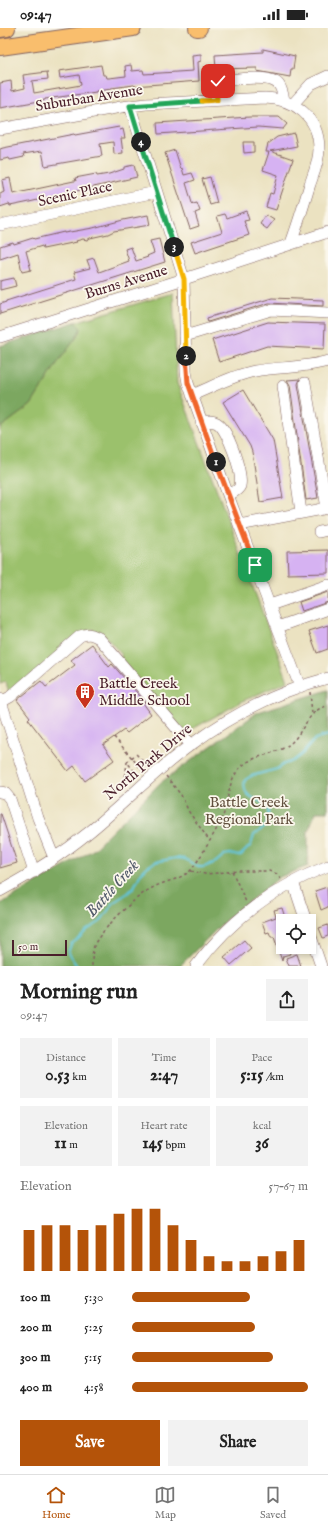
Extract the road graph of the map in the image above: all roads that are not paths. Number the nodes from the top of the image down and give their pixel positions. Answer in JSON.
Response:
{"nodes":[{"id":1,"x":7,"y":28,"type":"edge"},
{"id":2,"x":133,"y":28,"type":"edge"},
{"id":3,"x":0,"y":29,"type":"edge"},
{"id":4,"x":0,"y":47,"type":"edge"},
{"id":5,"x":328,"y":76,"type":"edge"},
{"id":6,"x":217,"y":100,"type":"junction"},
{"id":7,"x":288,"y":102,"type":"junction"},
{"id":8,"x":130,"y":106,"type":"junction"},
{"id":9,"x":0,"y":128,"type":"edge"},
{"id":10,"x":156,"y":192,"type":"junction"},
{"id":11,"x":0,"y":225,"type":"edge"},
{"id":12,"x":328,"y":232,"type":"edge"},
{"id":13,"x":292,"y":243,"type":"junction"},
{"id":14,"x":184,"y":279,"type":"junction"},
{"id":15,"x":328,"y":313,"type":"edge"},
{"id":16,"x":0,"y":336,"type":"edge"},
{"id":17,"x":185,"y":336,"type":"junction"},
{"id":18,"x":328,"y":361,"type":"edge"},
{"id":19,"x":305,"y":383,"type":"dead end"},
{"id":20,"x":283,"y":386,"type":"dead end"},
{"id":21,"x":192,"y":396,"type":"junction"},
{"id":22,"x":202,"y":422,"type":"junction"},
{"id":23,"x":228,"y":495,"type":"junction"},
{"id":24,"x":328,"y":508,"type":"edge"},
{"id":25,"x":301,"y":512,"type":"junction"},
{"id":26,"x":239,"y":525,"type":"junction"},
{"id":27,"x":328,"y":584,"type":"edge"},
{"id":28,"x":270,"y":605,"type":"junction"},
{"id":29,"x":328,"y":609,"type":"edge"},
{"id":30,"x":278,"y":627,"type":"junction"},
{"id":31,"x":328,"y":678,"type":"edge"},
{"id":32,"x":305,"y":689,"type":"junction"},
{"id":33,"x":1,"y":700,"type":"edge"},
{"id":34,"x":191,"y":745,"type":"junction"},
{"id":35,"x":0,"y":792,"type":"edge"},
{"id":36,"x":54,"y":858,"type":"junction"},
{"id":37,"x":328,"y":866,"type":"edge"},
{"id":38,"x":34,"y":872,"type":"junction"},
{"id":39,"x":287,"y":881,"type":"junction"},
{"id":40,"x":0,"y":891,"type":"edge"},
{"id":41,"x":303,"y":914,"type":"edge"},
{"id":42,"x":316,"y":951,"type":"edge"},
{"id":43,"x":206,"y":961,"type":"edge"},
{"id":44,"x":196,"y":966,"type":"edge"},
{"id":45,"x":321,"y":966,"type":"edge"}],
"edges":[{"from":1,"to":3,"type":"highway"},
{"from":2,"to":4,"type":"highway"},
{"from":5,"to":7,"type":"street"},
{"from":6,"to":7,"type":"street","name":"Suburban Avenue"},
{"from":6,"to":7,"type":"street"},
{"from":6,"to":8,"type":"street","name":"Suburban Avenue"},
{"from":7,"to":13,"type":"street"},
{"from":8,"to":9,"type":"street","name":"Suburban Avenue"},
{"from":8,"to":10,"type":"street"},
{"from":10,"to":11,"type":"street","name":"Scenic Place"},
{"from":10,"to":14,"type":"street"},
{"from":12,"to":13,"type":"street","name":"Burns Avenue"},
{"from":13,"to":14,"type":"street","name":"Burns Avenue"},
{"from":14,"to":16,"type":"street","name":"Burns Avenue"},
{"from":14,"to":17,"type":"street"},
{"from":15,"to":17,"type":"street"},
{"from":17,"to":21,"type":"street"},
{"from":18,"to":21,"type":"street"},
{"from":19,"to":24,"type":"street"},
{"from":20,"to":25,"type":"street"},
{"from":21,"to":22,"type":"street"},
{"from":22,"to":23,"type":"street"},
{"from":22,"to":23,"type":"street"},
{"from":23,"to":26,"type":"street"},
{"from":24,"to":25,"type":"street"},
{"from":25,"to":26,"type":"street"},
{"from":26,"to":28,"type":"street"},
{"from":27,"to":28,"type":"street"},
{"from":28,"to":30,"type":"street"},
{"from":29,"to":30,"type":"street"},
{"from":30,"to":32,"type":"street"},
{"from":31,"to":32,"type":"street","name":"North Park Drive"},
{"from":32,"to":34,"type":"street","name":"North Park Drive"},
{"from":33,"to":34,"type":"street"},
{"from":33,"to":36,"type":"street"},
{"from":34,"to":36,"type":"street","name":"North Park Drive"},
{"from":35,"to":38,"type":"street"},
{"from":36,"to":38,"type":"street","name":"North Park Drive"},
{"from":37,"to":39,"type":"street"},
{"from":38,"to":40,"type":"street","name":"North Park Drive"},
{"from":39,"to":41,"type":"street"},
{"from":39,"to":43,"type":"street"},
{"from":42,"to":45,"type":"street"},
{"from":43,"to":44,"type":"street"}]}
